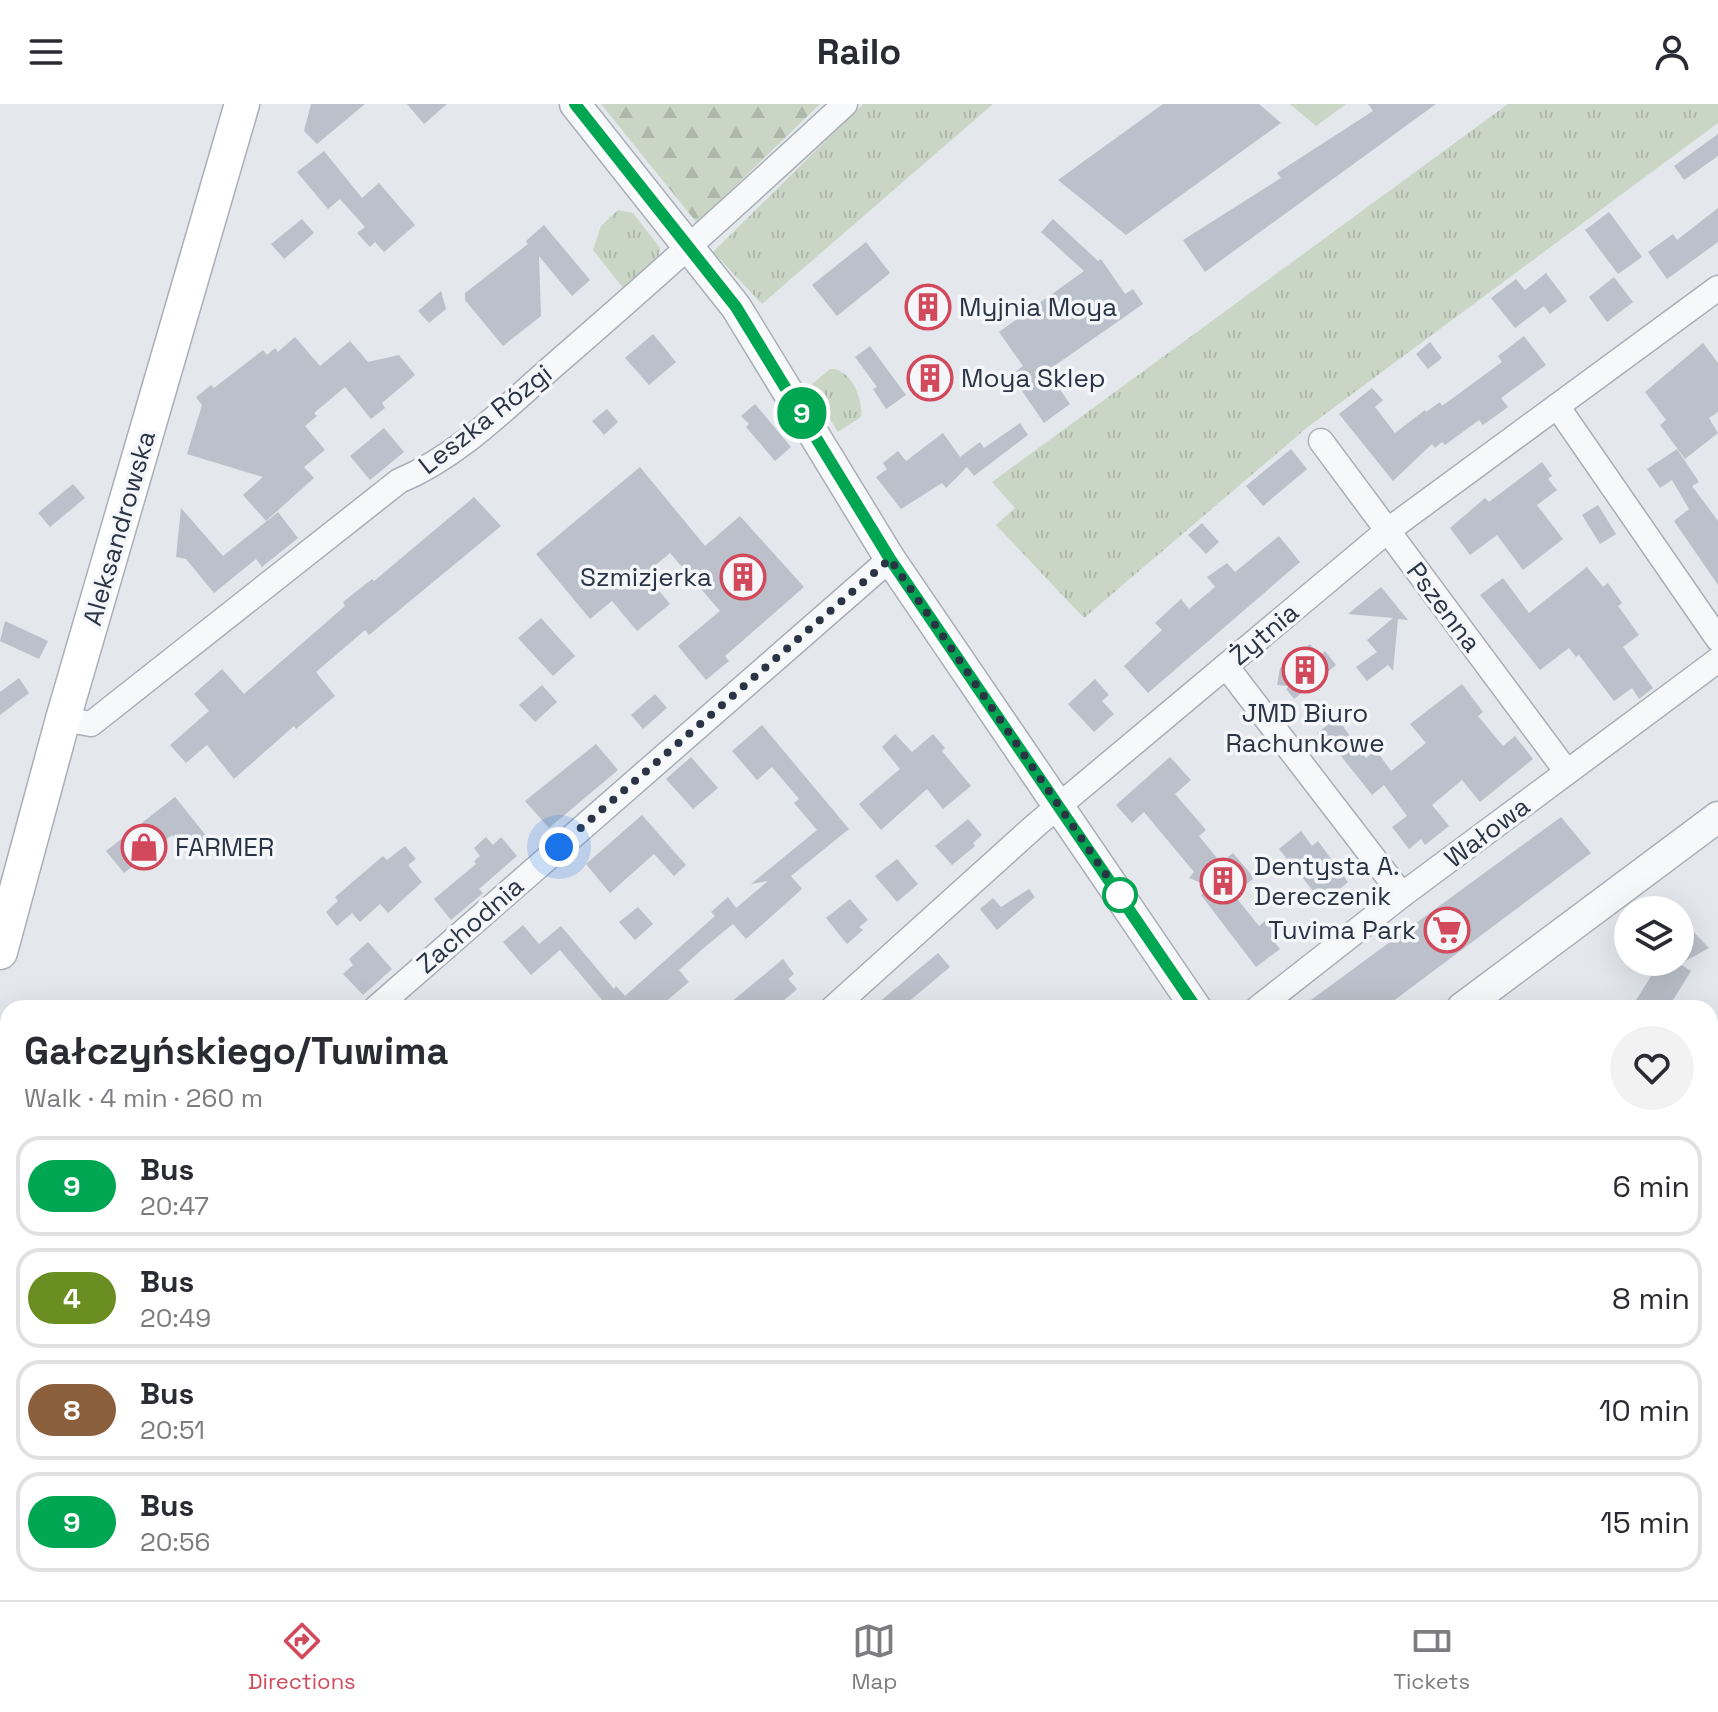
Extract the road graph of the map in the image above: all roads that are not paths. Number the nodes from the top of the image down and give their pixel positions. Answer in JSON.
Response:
{"nodes":[{"id":1,"x":242,"y":104,"type":"edge"},
{"id":2,"x":575,"y":104,"type":"edge"},
{"id":3,"x":845,"y":104,"type":"edge"},
{"id":4,"x":691,"y":247,"type":"junction"},
{"id":5,"x":1714,"y":298,"type":"edge"},
{"id":6,"x":1557,"y":406,"type":"junction"},
{"id":7,"x":1321,"y":441,"type":"dead end"},
{"id":8,"x":1387,"y":531,"type":"junction"},
{"id":9,"x":890,"y":559,"type":"junction"},
{"id":10,"x":1718,"y":639,"type":"edge"},
{"id":11,"x":1718,"y":660,"type":"edge"},
{"id":12,"x":1226,"y":666,"type":"junction"},
{"id":13,"x":63,"y":719,"type":"junction"},
{"id":14,"x":1567,"y":772,"type":"junction"},
{"id":15,"x":1059,"y":807,"type":"junction"},
{"id":16,"x":1718,"y":817,"type":"edge"},
{"id":17,"x":1402,"y":895,"type":"junction"},
{"id":18,"x":0,"y":952,"type":"edge"},
{"id":19,"x":385,"y":1000,"type":"edge"},
{"id":20,"x":842,"y":1000,"type":"edge"},
{"id":21,"x":1191,"y":1000,"type":"edge"},
{"id":22,"x":1268,"y":1000,"type":"edge"},
{"id":23,"x":1473,"y":1000,"type":"edge"}],
"edges":[{"from":1,"to":13,"type":"main road","name":"Aleksandrowska"},
{"from":2,"to":4,"type":"street"},
{"from":3,"to":4,"type":"street","name":"Leszka Rózgi"},
{"from":4,"to":9,"type":"street"},
{"from":4,"to":13,"type":"street","name":"Leszka Rózgi"},
{"from":5,"to":6,"type":"street","name":"Żytnia"},
{"from":6,"to":8,"type":"street","name":"Żytnia"},
{"from":6,"to":10,"type":"street"},
{"from":7,"to":8,"type":"street","name":"Pszenna"},
{"from":8,"to":12,"type":"street","name":"Żytnia"},
{"from":8,"to":14,"type":"street","name":"Pszenna"},
{"from":9,"to":15,"type":"street"},
{"from":9,"to":19,"type":"street","name":"Zachodnia"},
{"from":11,"to":14,"type":"street","name":"Wałowa"},
{"from":12,"to":15,"type":"street","name":"Żytnia"},
{"from":12,"to":17,"type":"street"},
{"from":13,"to":18,"type":"main road","name":"Aleksandrowska"},
{"from":14,"to":17,"type":"street","name":"Wałowa"},
{"from":15,"to":20,"type":"street","name":"Żytnia"},
{"from":15,"to":21,"type":"street"},
{"from":16,"to":23,"type":"street"},
{"from":17,"to":22,"type":"street","name":"Wałowa"}]}
